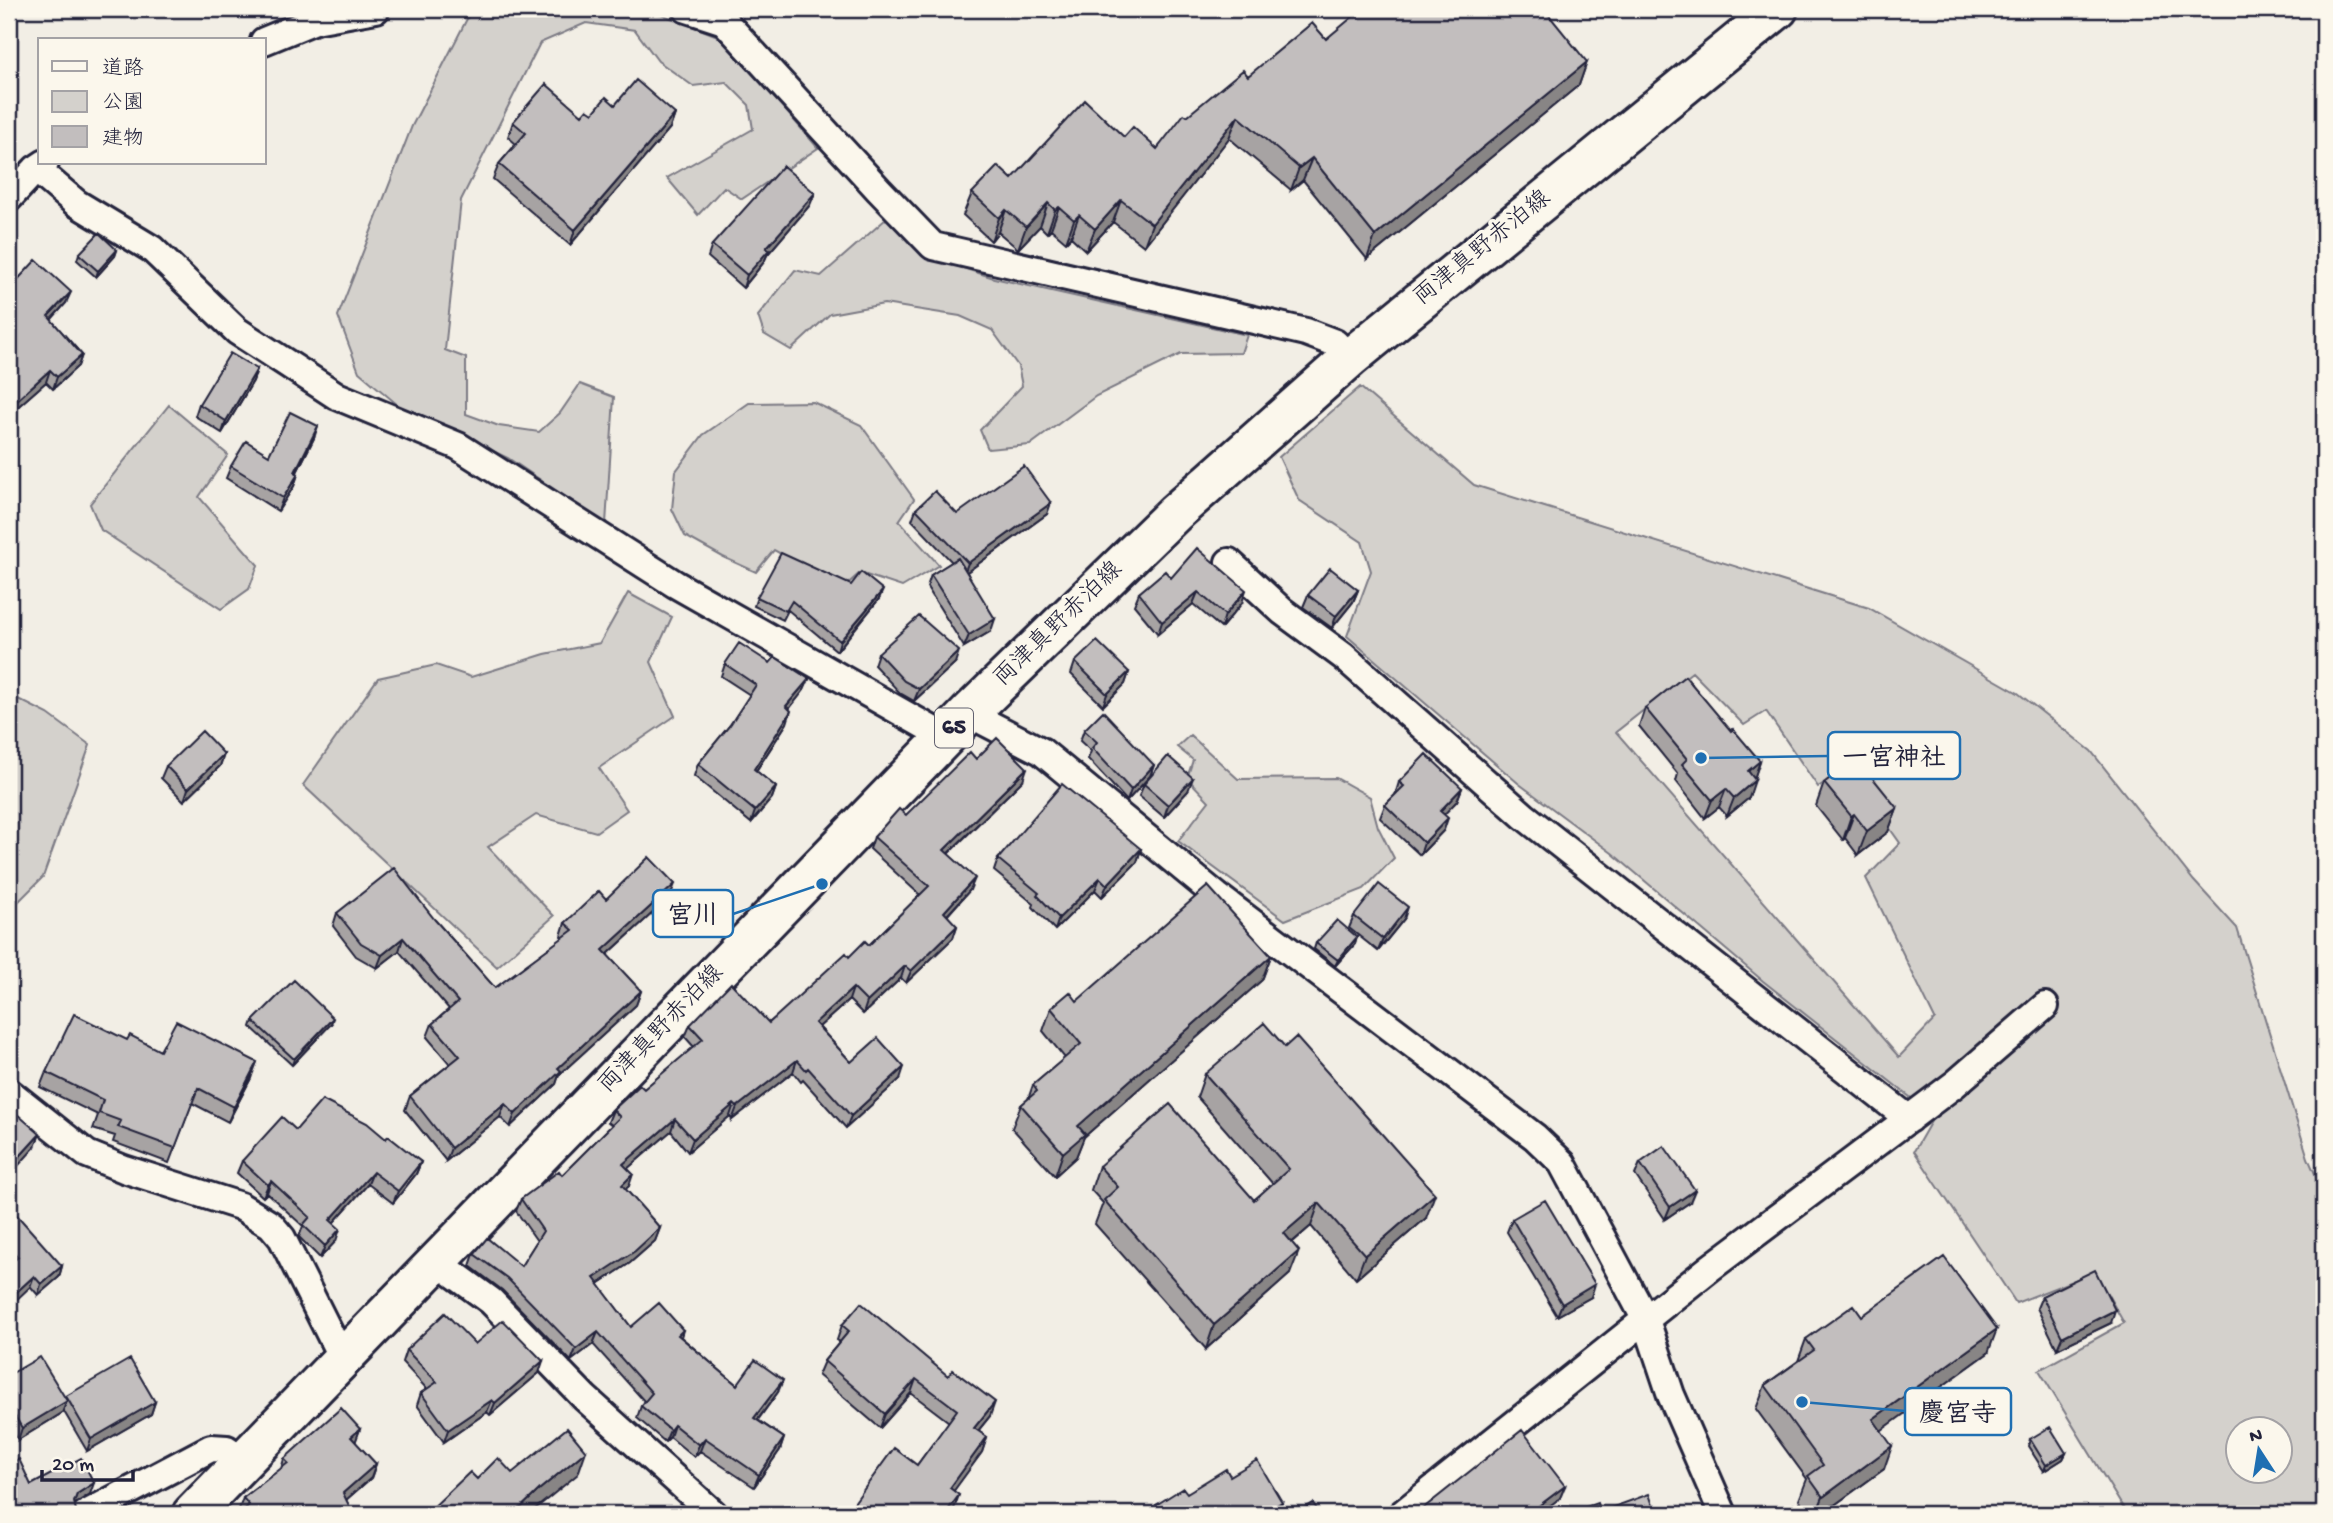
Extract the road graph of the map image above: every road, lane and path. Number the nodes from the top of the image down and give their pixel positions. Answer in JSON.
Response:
{"nodes":[{"id":1,"x":376,"y":9,"type":"edge"},
{"id":2,"x":687,"y":9,"type":"edge"},
{"id":3,"x":1778,"y":9,"type":"edge"},
{"id":4,"x":266,"y":40,"type":"edge"},
{"id":5,"x":41,"y":166,"type":"edge"},
{"id":6,"x":9,"y":198,"type":"edge"},
{"id":7,"x":1350,"y":358,"type":"junction"},
{"id":8,"x":1229,"y":562,"type":"dead end"},
{"id":9,"x":958,"y":724,"type":"junction"},
{"id":10,"x":2045,"y":1006,"type":"dead end"},
{"id":11,"x":9,"y":1092,"type":"edge"},
{"id":12,"x":1909,"y":1119,"type":"junction"},
{"id":13,"x":436,"y":1261,"type":"junction"},
{"id":14,"x":1646,"y":1320,"type":"junction"},
{"id":15,"x":342,"y":1358,"type":"junction"},
{"id":16,"x":242,"y":1462,"type":"junction"},
{"id":17,"x":86,"y":1514,"type":"edge"},
{"id":18,"x":192,"y":1514,"type":"edge"},
{"id":19,"x":714,"y":1514,"type":"edge"},
{"id":20,"x":1402,"y":1514,"type":"edge"},
{"id":21,"x":1723,"y":1514,"type":"edge"}],
"edges":[{"from":1,"to":4,"type":"street"},
{"from":2,"to":7,"type":"street"},
{"from":3,"to":7,"type":"main road","name":"両津真野赤泊線","number":"65"},
{"from":5,"to":6,"type":"street"},
{"from":5,"to":9,"type":"street"},
{"from":7,"to":9,"type":"main road","name":"両津真野赤泊線","number":"65"},
{"from":8,"to":12,"type":"street"},
{"from":9,"to":13,"type":"main road","name":"両津真野赤泊線","number":"65"},
{"from":9,"to":14,"type":"street"},
{"from":10,"to":12,"type":"street"},
{"from":11,"to":15,"type":"street"},
{"from":12,"to":14,"type":"street"},
{"from":13,"to":15,"type":"main road","name":"両津真野赤泊線","number":"65"},
{"from":13,"to":19,"type":"street"},
{"from":14,"to":20,"type":"street"},
{"from":14,"to":21,"type":"street"},
{"from":15,"to":16,"type":"main road","name":"両津真野赤泊線","number":"65"},
{"from":16,"to":17,"type":"street"},
{"from":16,"to":18,"type":"main road","name":"両津真野赤泊線","number":"65"}]}
